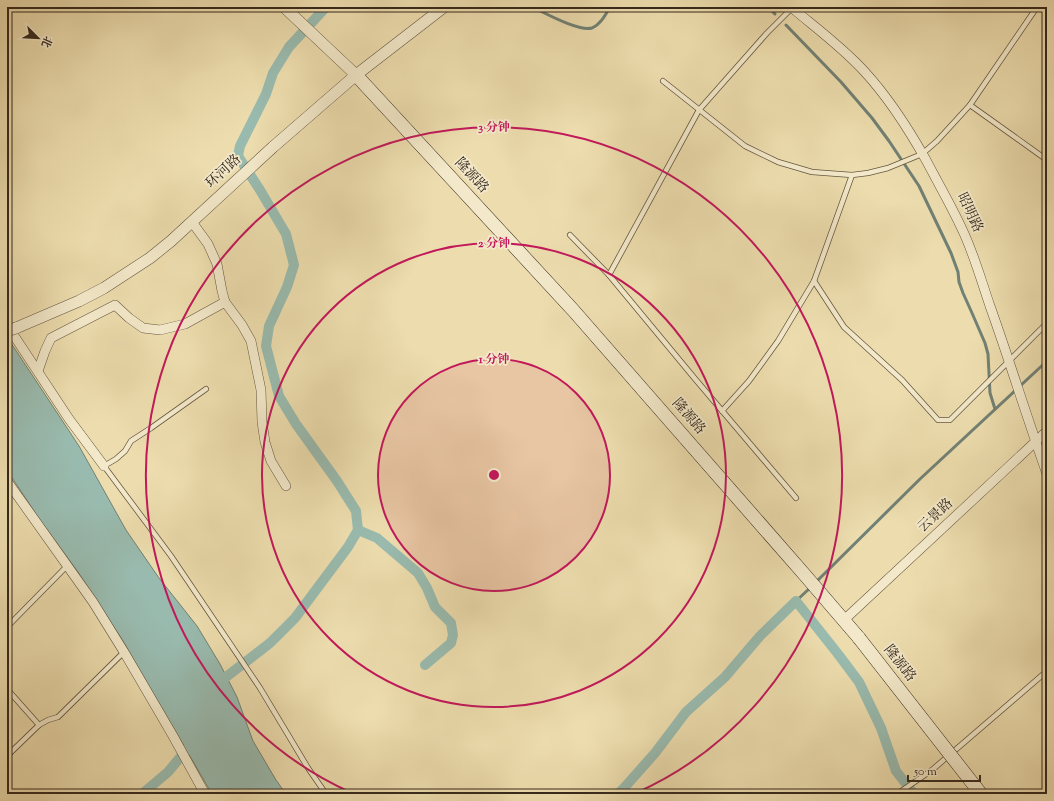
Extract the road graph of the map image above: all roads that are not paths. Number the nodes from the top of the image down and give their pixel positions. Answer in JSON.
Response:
{"nodes":[{"id":1,"x":444,"y":7,"type":"edge"},
{"id":2,"x":792,"y":7,"type":"edge"},
{"id":3,"x":1037,"y":7,"type":"edge"},
{"id":4,"x":288,"y":10,"type":"edge"},
{"id":5,"x":356,"y":75,"type":"junction"},
{"id":6,"x":663,"y":81,"type":"dead end"},
{"id":7,"x":970,"y":105,"type":"junction"},
{"id":8,"x":699,"y":110,"type":"junction"},
{"id":9,"x":922,"y":154,"type":"junction"},
{"id":10,"x":1047,"y":160,"type":"edge"},
{"id":11,"x":852,"y":175,"type":"junction"},
{"id":12,"x":192,"y":222,"type":"junction"},
{"id":13,"x":570,"y":235,"type":"dead end"},
{"id":14,"x":609,"y":275,"type":"junction"},
{"id":15,"x":814,"y":281,"type":"junction"},
{"id":16,"x":225,"y":302,"type":"junction"},
{"id":17,"x":1047,"y":323,"type":"edge"},
{"id":18,"x":10,"y":328,"type":"edge"},
{"id":19,"x":1009,"y":361,"type":"junction"},
{"id":20,"x":38,"y":371,"type":"junction"},
{"id":21,"x":206,"y":390,"type":"dead end"},
{"id":22,"x":722,"y":411,"type":"junction"},
{"id":23,"x":1047,"y":431,"type":"edge"},
{"id":24,"x":1036,"y":442,"type":"junction"},
{"id":25,"x":104,"y":466,"type":"junction"},
{"id":26,"x":1047,"y":474,"type":"edge"},
{"id":27,"x":7,"y":481,"type":"edge"},
{"id":28,"x":286,"y":486,"type":"dead end"},
{"id":29,"x":796,"y":498,"type":"dead end"},
{"id":30,"x":67,"y":566,"type":"junction"},
{"id":31,"x":844,"y":620,"type":"junction"},
{"id":32,"x":7,"y":627,"type":"edge"},
{"id":33,"x":124,"y":652,"type":"junction"},
{"id":34,"x":1047,"y":672,"type":"edge"},
{"id":35,"x":7,"y":689,"type":"edge"},
{"id":36,"x":39,"y":725,"type":"junction"},
{"id":37,"x":7,"y":756,"type":"edge"},
{"id":38,"x":205,"y":794,"type":"edge"},
{"id":39,"x":326,"y":794,"type":"edge"},
{"id":40,"x":897,"y":794,"type":"edge"},
{"id":41,"x":981,"y":794,"type":"edge"}],
"edges":[{"from":1,"to":5,"type":"street","name":"环河路"},
{"from":2,"to":8,"type":"lane"},
{"from":2,"to":9,"type":"street","name":"昭明路"},
{"from":3,"to":7,"type":"lane"},
{"from":4,"to":5,"type":"street"},
{"from":5,"to":12,"type":"street","name":"环河路"},
{"from":5,"to":31,"type":"main road","name":"隆源路"},
{"from":6,"to":8,"type":"lane"},
{"from":7,"to":9,"type":"lane"},
{"from":7,"to":10,"type":"lane"},
{"from":8,"to":11,"type":"lane"},
{"from":8,"to":14,"type":"lane"},
{"from":9,"to":11,"type":"lane"},
{"from":9,"to":19,"type":"street","name":"昭明路"},
{"from":11,"to":15,"type":"lane"},
{"from":12,"to":16,"type":"street"},
{"from":12,"to":18,"type":"street","name":"环河路"},
{"from":13,"to":14,"type":"lane"},
{"from":14,"to":22,"type":"lane"},
{"from":15,"to":19,"type":"lane"},
{"from":15,"to":22,"type":"lane"},
{"from":16,"to":20,"type":"street"},
{"from":16,"to":28,"type":"street"},
{"from":17,"to":19,"type":"lane"},
{"from":18,"to":20,"type":"street"},
{"from":19,"to":24,"type":"street","name":"昭明路"},
{"from":20,"to":25,"type":"street"},
{"from":21,"to":25,"type":"lane"},
{"from":22,"to":29,"type":"lane"},
{"from":23,"to":24,"type":"street","name":"云景路"},
{"from":24,"to":26,"type":"street","name":"昭明路"},
{"from":24,"to":31,"type":"street","name":"云景路"},
{"from":25,"to":39,"type":"lane"},
{"from":27,"to":30,"type":"street"},
{"from":30,"to":32,"type":"lane"},
{"from":30,"to":33,"type":"street"},
{"from":31,"to":41,"type":"main road","name":"隆源路","bridge":true},
{"from":33,"to":36,"type":"lane"},
{"from":33,"to":38,"type":"street"},
{"from":34,"to":40,"type":"lane"},
{"from":35,"to":36,"type":"lane"},
{"from":36,"to":37,"type":"lane"}]}
